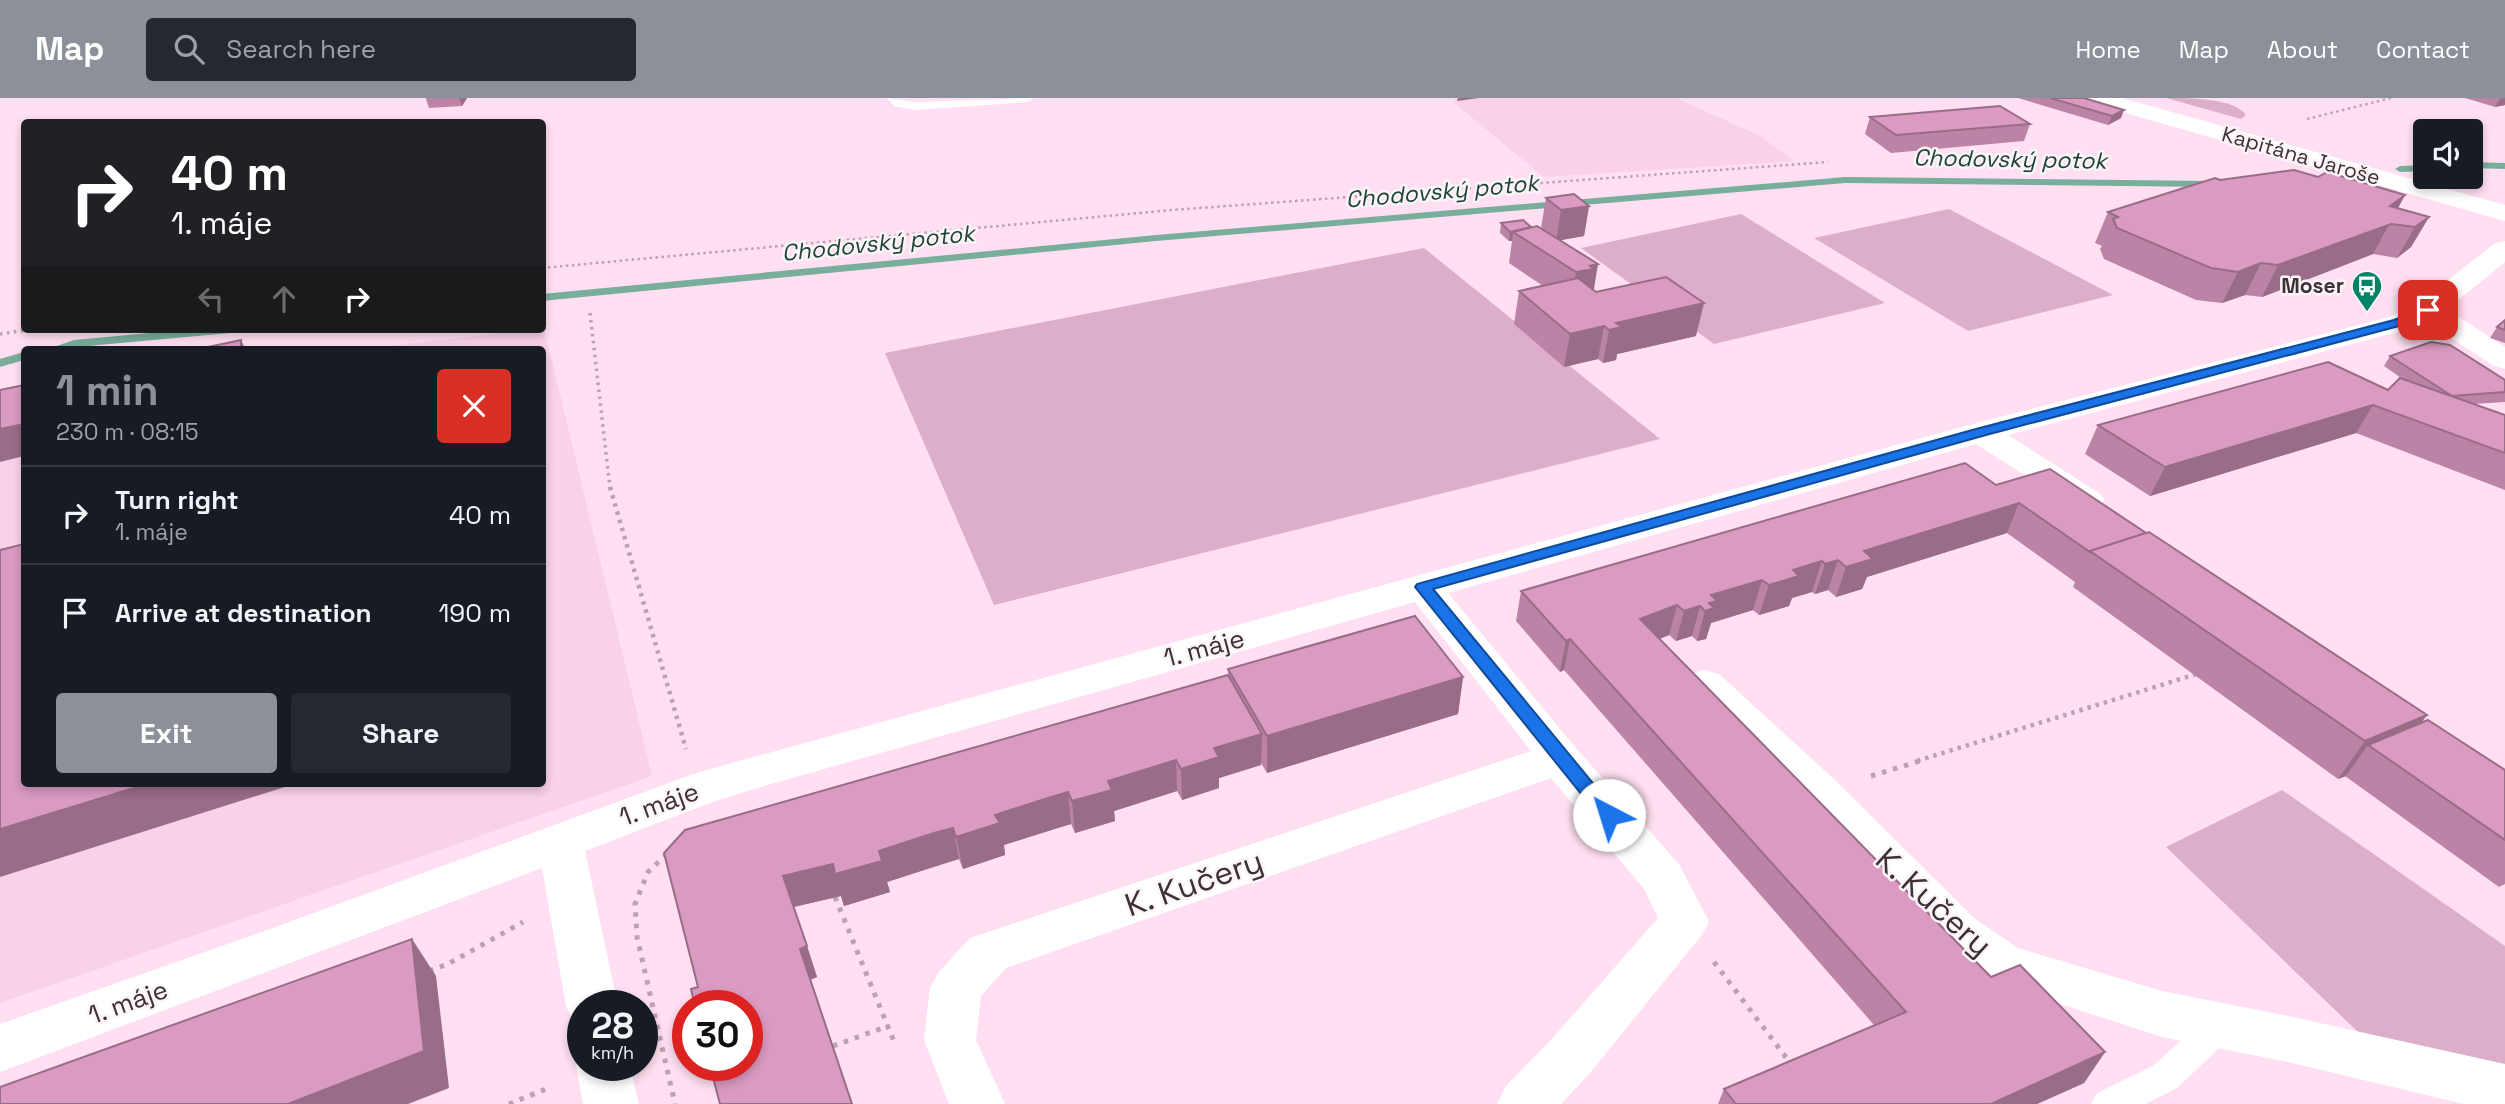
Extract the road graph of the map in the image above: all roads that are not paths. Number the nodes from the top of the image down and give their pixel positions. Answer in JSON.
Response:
{"nodes":[{"id":1,"x":894,"y":98,"type":"edge"},
{"id":2,"x":1027,"y":98,"type":"edge"},
{"id":3,"x":2105,"y":99,"type":"edge"},
{"id":4,"x":2505,"y":214,"type":"edge"},
{"id":5,"x":2505,"y":249,"type":"edge"},
{"id":6,"x":2428,"y":310,"type":"junction"},
{"id":7,"x":2505,"y":360,"type":"edge"},
{"id":8,"x":1981,"y":432,"type":"junction"},
{"id":9,"x":2118,"y":521,"type":"edge"},
{"id":10,"x":1423,"y":587,"type":"junction"},
{"id":11,"x":1704,"y":684,"type":"edge"},
{"id":12,"x":1560,"y":758,"type":"junction"},
{"id":13,"x":560,"y":841,"type":"junction"},
{"id":14,"x":589,"y":990,"type":"edge"},
{"id":15,"x":2219,"y":1027,"type":"junction"},
{"id":16,"x":0,"y":1048,"type":"edge"},
{"id":17,"x":606,"y":1081,"type":"edge"},
{"id":18,"x":2505,"y":1089,"type":"edge"},
{"id":19,"x":611,"y":1104,"type":"edge"},
{"id":20,"x":977,"y":1104,"type":"edge"},
{"id":21,"x":1525,"y":1104,"type":"edge"},
{"id":22,"x":2109,"y":1104,"type":"edge"}],
"edges":[{"from":1,"to":2,"type":"lane"},
{"from":3,"to":4,"type":"street","name":"Kapitána Jaroše"},
{"from":5,"to":6,"type":"street","name":"1. máje"},
{"from":6,"to":7,"type":"street"},
{"from":6,"to":8,"type":"street","name":"1. máje"},
{"from":8,"to":9,"type":"street"},
{"from":8,"to":10,"type":"street","name":"1. máje"},
{"from":10,"to":12,"type":"street"},
{"from":10,"to":13,"type":"street","name":"1. máje"},
{"from":11,"to":15,"type":"street","name":"K. Kučery"},
{"from":12,"to":20,"type":"street","name":"K. Kučery"},
{"from":12,"to":21,"type":"street"},
{"from":13,"to":14,"type":"street"},
{"from":13,"to":16,"type":"street","name":"1. máje"},
{"from":15,"to":18,"type":"street","name":"K. Kučery"},
{"from":15,"to":22,"type":"lane"},
{"from":17,"to":19,"type":"street"}]}
